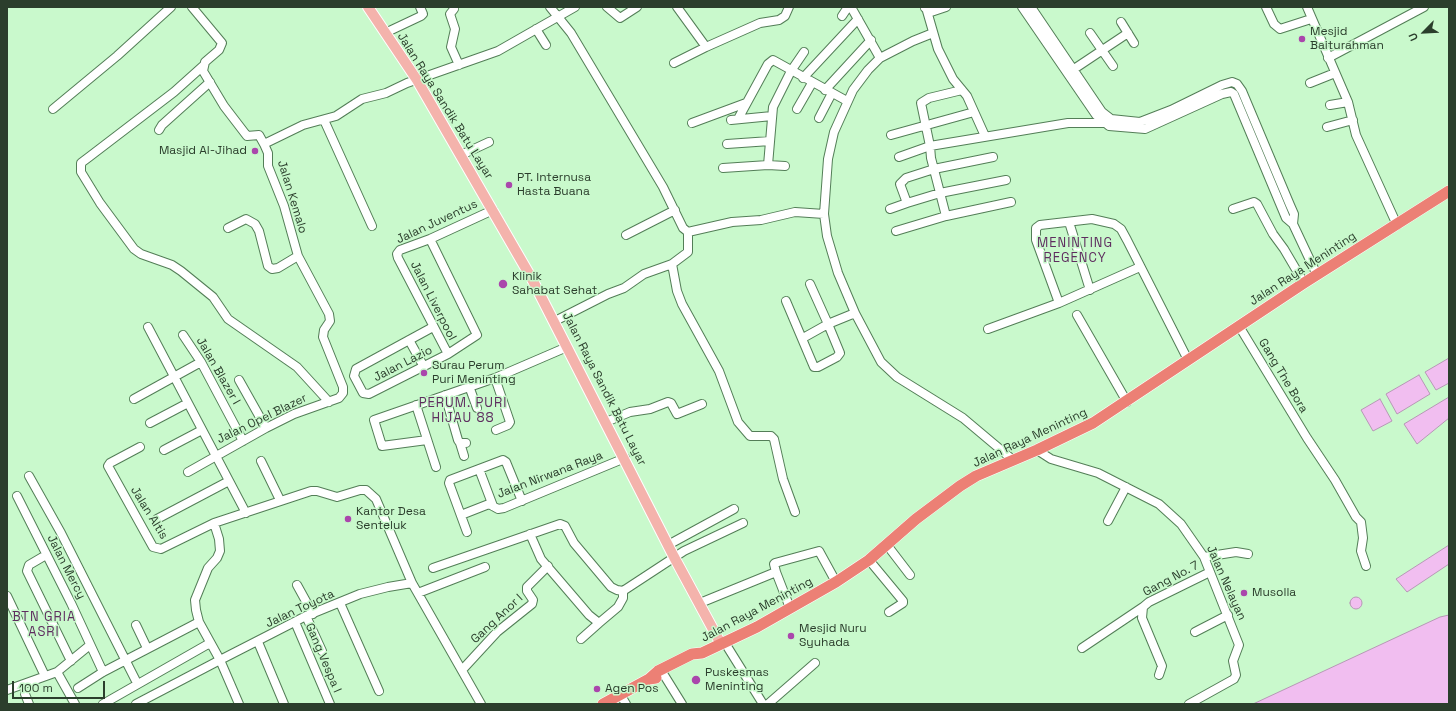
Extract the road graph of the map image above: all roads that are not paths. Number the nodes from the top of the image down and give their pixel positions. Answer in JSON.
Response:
{"nodes":[{"id":1,"x":171,"y":7,"type":"edge"},
{"id":2,"x":192,"y":7,"type":"edge"},
{"id":3,"x":368,"y":7,"type":"edge"},
{"id":4,"x":420,"y":7,"type":"edge"},
{"id":5,"x":550,"y":7,"type":"edge"},
{"id":6,"x":575,"y":7,"type":"edge"},
{"id":7,"x":607,"y":7,"type":"edge"},
{"id":8,"x":637,"y":7,"type":"edge"},
{"id":9,"x":677,"y":7,"type":"edge"},
{"id":10,"x":789,"y":7,"type":"edge"},
{"id":11,"x":850,"y":7,"type":"edge"},
{"id":12,"x":946,"y":7,"type":"edge"},
{"id":13,"x":1022,"y":7,"type":"edge"},
{"id":14,"x":1031,"y":7,"type":"edge"},
{"id":15,"x":1266,"y":7,"type":"edge"},
{"id":16,"x":1307,"y":7,"type":"edge"},
{"id":17,"x":1424,"y":7,"type":"edge"},
{"id":18,"x":454,"y":9,"type":"dead end"},
{"id":19,"x":926,"y":9,"type":"edge"},
{"id":20,"x":559,"y":16,"type":"junction"},
{"id":21,"x":842,"y":16,"type":"dead end"},
{"id":22,"x":858,"y":19,"type":"junction"},
{"id":23,"x":1311,"y":19,"type":"junction"},
{"id":24,"x":1121,"y":22,"type":"dead end"},
{"id":25,"x":536,"y":29,"type":"junction"},
{"id":26,"x":1042,"y":29,"type":"junction"},
{"id":27,"x":385,"y":33,"type":"junction"},
{"id":28,"x":933,"y":33,"type":"junction"},
{"id":29,"x":1090,"y":33,"type":"dead end"},
{"id":30,"x":1128,"y":33,"type":"junction"},
{"id":31,"x":871,"y":40,"type":"junction"},
{"id":32,"x":1134,"y":43,"type":"dead end"},
{"id":33,"x":546,"y":44,"type":"dead end"},
{"id":34,"x":706,"y":47,"type":"junction"},
{"id":35,"x":1101,"y":50,"type":"junction"},
{"id":36,"x":804,"y":52,"type":"dead end"},
{"id":37,"x":880,"y":58,"type":"junction"},
{"id":38,"x":1328,"y":58,"type":"junction"},
{"id":39,"x":674,"y":63,"type":"dead end"},
{"id":40,"x":459,"y":65,"type":"junction"},
{"id":41,"x":203,"y":66,"type":"junction"},
{"id":42,"x":1113,"y":66,"type":"dead end"},
{"id":43,"x":1074,"y":69,"type":"junction"},
{"id":44,"x":791,"y":71,"type":"junction"},
{"id":45,"x":1335,"y":73,"type":"junction"},
{"id":46,"x":803,"y":78,"type":"junction"},
{"id":47,"x":417,"y":80,"type":"junction"},
{"id":48,"x":210,"y":82,"type":"junction"},
{"id":49,"x":812,"y":83,"type":"junction"},
{"id":50,"x":1310,"y":83,"type":"dead end"},
{"id":51,"x":962,"y":90,"type":"junction"},
{"id":52,"x":829,"y":91,"type":"junction"},
{"id":53,"x":1085,"y":92,"type":"junction"},
{"id":54,"x":847,"y":101,"type":"junction"},
{"id":55,"x":1348,"y":102,"type":"junction"},
{"id":56,"x":746,"y":104,"type":"junction"},
{"id":57,"x":1330,"y":105,"type":"dead end"},
{"id":58,"x":53,"y":109,"type":"dead end"},
{"id":59,"x":797,"y":109,"type":"dead end"},
{"id":60,"x":974,"y":112,"type":"junction"},
{"id":61,"x":1172,"y":113,"type":"junction"},
{"id":62,"x":772,"y":116,"type":"junction"},
{"id":63,"x":819,"y":118,"type":"dead end"},
{"id":64,"x":324,"y":120,"type":"junction"},
{"id":65,"x":1353,"y":120,"type":"junction"},
{"id":66,"x":692,"y":123,"type":"dead end"},
{"id":67,"x":1104,"y":124,"type":"junction"},
{"id":68,"x":925,"y":125,"type":"junction"},
{"id":69,"x":1327,"y":128,"type":"dead end"},
{"id":70,"x":159,"y":130,"type":"dead end"},
{"id":71,"x":891,"y":135,"type":"dead end"},
{"id":72,"x":985,"y":136,"type":"junction"},
{"id":73,"x":770,"y":141,"type":"junction"},
{"id":74,"x":489,"y":142,"type":"dead end"},
{"id":75,"x":264,"y":144,"type":"junction"},
{"id":76,"x":727,"y":144,"type":"dead end"},
{"id":77,"x":930,"y":146,"type":"junction"},
{"id":78,"x":461,"y":155,"type":"junction"},
{"id":79,"x":899,"y":157,"type":"dead end"},
{"id":80,"x":993,"y":157,"type":"dead end"},
{"id":81,"x":768,"y":165,"type":"junction"},
{"id":82,"x":785,"y":166,"type":"dead end"},
{"id":83,"x":723,"y":168,"type":"dead end"},
{"id":84,"x":934,"y":169,"type":"junction"},
{"id":85,"x":1006,"y":180,"type":"dead end"},
{"id":86,"x":940,"y":193,"type":"junction"},
{"id":87,"x":1448,"y":195,"type":"edge"},
{"id":88,"x":1011,"y":202,"type":"dead end"},
{"id":89,"x":907,"y":203,"type":"junction"},
{"id":90,"x":890,"y":209,"type":"dead end"},
{"id":91,"x":1234,"y":209,"type":"dead end"},
{"id":92,"x":493,"y":210,"type":"junction"},
{"id":93,"x":675,"y":210,"type":"junction"},
{"id":94,"x":824,"y":214,"type":"junction"},
{"id":95,"x":946,"y":216,"type":"junction"},
{"id":96,"x":1069,"y":222,"type":"junction"},
{"id":97,"x":1396,"y":225,"type":"junction"},
{"id":98,"x":372,"y":226,"type":"dead end"},
{"id":99,"x":228,"y":228,"type":"dead end"},
{"id":100,"x":896,"y":231,"type":"dead end"},
{"id":101,"x":688,"y":232,"type":"junction"},
{"id":102,"x":626,"y":235,"type":"dead end"},
{"id":103,"x":430,"y":239,"type":"junction"},
{"id":104,"x":298,"y":256,"type":"junction"},
{"id":105,"x":398,"y":259,"type":"joint"},
{"id":106,"x":672,"y":264,"type":"junction"},
{"id":107,"x":1140,"y":267,"type":"junction"},
{"id":108,"x":1317,"y":275,"type":"junction"},
{"id":109,"x":1304,"y":283,"type":"junction"},
{"id":110,"x":810,"y":284,"type":"dead end"},
{"id":111,"x":1090,"y":290,"type":"junction"},
{"id":112,"x":786,"y":302,"type":"dead end"},
{"id":113,"x":1059,"y":303,"type":"junction"},
{"id":114,"x":855,"y":313,"type":"junction"},
{"id":115,"x":1077,"y":315,"type":"dead end"},
{"id":116,"x":555,"y":321,"type":"junction"},
{"id":117,"x":828,"y":324,"type":"junction"},
{"id":118,"x":1239,"y":326,"type":"junction"},
{"id":119,"x":148,"y":327,"type":"dead end"},
{"id":120,"x":433,"y":328,"type":"junction"},
{"id":121,"x":988,"y":328,"type":"dead end"},
{"id":122,"x":183,"y":335,"type":"dead end"},
{"id":123,"x":803,"y":338,"type":"junction"},
{"id":124,"x":409,"y":340,"type":"junction"},
{"id":125,"x":567,"y":347,"type":"junction"},
{"id":126,"x":448,"y":354,"type":"junction"},
{"id":127,"x":1188,"y":360,"type":"junction"},
{"id":128,"x":201,"y":362,"type":"junction"},
{"id":129,"x":424,"y":367,"type":"junction"},
{"id":130,"x":175,"y":377,"type":"junction"},
{"id":131,"x":495,"y":378,"type":"junction"},
{"id":132,"x":239,"y":380,"type":"dead end"},
{"id":133,"x":469,"y":386,"type":"junction"},
{"id":134,"x":343,"y":387,"type":"joint"},
{"id":135,"x":445,"y":394,"type":"junction"},
{"id":136,"x":134,"y":399,"type":"dead end"},
{"id":137,"x":330,"y":402,"type":"junction"},
{"id":138,"x":1127,"y":402,"type":"junction"},
{"id":139,"x":188,"y":403,"type":"junction"},
{"id":140,"x":702,"y":404,"type":"dead end"},
{"id":141,"x":416,"y":405,"type":"junction"},
{"id":142,"x":477,"y":408,"type":"dead end"},
{"id":143,"x":606,"y":422,"type":"junction"},
{"id":144,"x":150,"y":423,"type":"dead end"},
{"id":145,"x":266,"y":428,"type":"junction"},
{"id":146,"x":202,"y":430,"type":"junction"},
{"id":147,"x":496,"y":430,"type":"dead end"},
{"id":148,"x":427,"y":440,"type":"junction"},
{"id":149,"x":243,"y":441,"type":"junction"},
{"id":150,"x":140,"y":447,"type":"dead end"},
{"id":151,"x":164,"y":450,"type":"dead end"},
{"id":152,"x":1037,"y":450,"type":"junction"},
{"id":153,"x":216,"y":456,"type":"junction"},
{"id":154,"x":464,"y":456,"type":"dead end"},
{"id":155,"x":625,"y":458,"type":"junction"},
{"id":156,"x":1013,"y":460,"type":"junction"},
{"id":157,"x":262,"y":461,"type":"dead end"},
{"id":158,"x":436,"y":467,"type":"dead end"},
{"id":159,"x":479,"y":469,"type":"junction"},
{"id":160,"x":188,"y":472,"type":"dead end"},
{"id":161,"x":29,"y":476,"type":"dead end"},
{"id":162,"x":228,"y":481,"type":"junction"},
{"id":163,"x":1126,"y":487,"type":"junction"},
{"id":164,"x":17,"y":496,"type":"dead end"},
{"id":165,"x":280,"y":500,"type":"junction"},
{"id":166,"x":522,"y":501,"type":"junction"},
{"id":167,"x":493,"y":506,"type":"junction"},
{"id":168,"x":734,"y":509,"type":"dead end"},
{"id":169,"x":795,"y":512,"type":"dead end"},
{"id":170,"x":246,"y":513,"type":"junction"},
{"id":171,"x":462,"y":515,"type":"junction"},
{"id":172,"x":157,"y":519,"type":"dead end"},
{"id":173,"x":1108,"y":521,"type":"dead end"},
{"id":174,"x":214,"y":523,"type":"junction"},
{"id":175,"x":743,"y":523,"type":"dead end"},
{"id":176,"x":467,"y":532,"type":"dead end"},
{"id":177,"x":530,"y":534,"type":"junction"},
{"id":178,"x":668,"y":545,"type":"junction"},
{"id":179,"x":887,"y":545,"type":"junction"},
{"id":180,"x":1248,"y":554,"type":"dead end"},
{"id":181,"x":46,"y":555,"type":"junction"},
{"id":182,"x":674,"y":557,"type":"junction"},
{"id":183,"x":1204,"y":557,"type":"junction"},
{"id":184,"x":869,"y":560,"type":"junction"},
{"id":185,"x":548,"y":566,"type":"junction"},
{"id":186,"x":1366,"y":566,"type":"dead end"},
{"id":187,"x":485,"y":567,"type":"dead end"},
{"id":188,"x":433,"y":568,"type":"dead end"},
{"id":189,"x":776,"y":572,"type":"junction"},
{"id":190,"x":1210,"y":572,"type":"junction"},
{"id":191,"x":910,"y":574,"type":"dead end"},
{"id":192,"x":836,"y":582,"type":"junction"},
{"id":193,"x":412,"y":583,"type":"junction"},
{"id":194,"x":297,"y":585,"type":"dead end"},
{"id":195,"x":623,"y":591,"type":"junction"},
{"id":196,"x":418,"y":593,"type":"junction"},
{"id":197,"x":7,"y":596,"type":"edge"},
{"id":198,"x":340,"y":603,"type":"junction"},
{"id":199,"x":700,"y":603,"type":"junction"},
{"id":200,"x":1143,"y":607,"type":"junction"},
{"id":201,"x":790,"y":608,"type":"junction"},
{"id":202,"x":889,"y":612,"type":"dead end"},
{"id":203,"x":309,"y":615,"type":"junction"},
{"id":204,"x":1228,"y":616,"type":"junction"},
{"id":205,"x":199,"y":622,"type":"junction"},
{"id":206,"x":295,"y":622,"type":"junction"},
{"id":207,"x":599,"y":623,"type":"junction"},
{"id":208,"x":136,"y":625,"type":"dead end"},
{"id":209,"x":1195,"y":632,"type":"dead end"},
{"id":210,"x":581,"y":639,"type":"dead end"},
{"id":211,"x":258,"y":642,"type":"junction"},
{"id":212,"x":210,"y":643,"type":"junction"},
{"id":213,"x":723,"y":644,"type":"junction"},
{"id":214,"x":90,"y":645,"type":"junction"},
{"id":215,"x":147,"y":648,"type":"junction"},
{"id":216,"x":1082,"y":648,"type":"dead end"},
{"id":217,"x":322,"y":651,"type":"dead end"},
{"id":218,"x":702,"y":653,"type":"junction"},
{"id":219,"x":125,"y":660,"type":"junction"},
{"id":220,"x":220,"y":660,"type":"junction"},
{"id":221,"x":71,"y":661,"type":"junction"},
{"id":222,"x":816,"y":663,"type":"dead end"},
{"id":223,"x":462,"y":670,"type":"junction"},
{"id":224,"x":57,"y":672,"type":"junction"},
{"id":225,"x":103,"y":672,"type":"junction"},
{"id":226,"x":664,"y":675,"type":"junction"},
{"id":227,"x":1159,"y":675,"type":"dead end"},
{"id":228,"x":45,"y":676,"type":"junction"},
{"id":229,"x":649,"y":680,"type":"junction"},
{"id":230,"x":137,"y":683,"type":"junction"},
{"id":231,"x":78,"y":688,"type":"dead end"},
{"id":232,"x":7,"y":690,"type":"edge"},
{"id":233,"x":379,"y":691,"type":"dead end"},
{"id":234,"x":25,"y":694,"type":"dead end"},
{"id":235,"x":623,"y":699,"type":"edge"},
{"id":236,"x":29,"y":704,"type":"edge"},
{"id":237,"x":75,"y":704,"type":"edge"},
{"id":238,"x":102,"y":704,"type":"edge"},
{"id":239,"x":136,"y":704,"type":"edge"},
{"id":240,"x":239,"y":704,"type":"edge"},
{"id":241,"x":284,"y":704,"type":"edge"},
{"id":242,"x":330,"y":704,"type":"edge"},
{"id":243,"x":481,"y":704,"type":"edge"},
{"id":244,"x":603,"y":704,"type":"edge"},
{"id":245,"x":682,"y":704,"type":"edge"},
{"id":246,"x":763,"y":704,"type":"edge"},
{"id":247,"x":768,"y":704,"type":"edge"},
{"id":248,"x":1189,"y":704,"type":"edge"}],
"edges":[{"from":1,"to":58,"type":"street"},
{"from":2,"to":41,"type":"street"},
{"from":3,"to":27,"type":"main road","name":"Jalan Raya Sandik Batu Layar"},
{"from":4,"to":27,"type":"street"},
{"from":5,"to":20,"type":"street"},
{"from":6,"to":20,"type":"street"},
{"from":7,"to":8,"type":"street"},
{"from":9,"to":34,"type":"street"},
{"from":10,"to":34,"type":"street"},
{"from":11,"to":21,"type":"street"},
{"from":11,"to":22,"type":"street"},
{"from":12,"to":19,"type":"street"},
{"from":13,"to":26,"type":"street"},
{"from":14,"to":26,"type":"street"},
{"from":15,"to":23,"type":"street"},
{"from":16,"to":23,"type":"street"},
{"from":17,"to":38,"type":"street"},
{"from":18,"to":40,"type":"street"},
{"from":19,"to":28,"type":"street"},
{"from":20,"to":25,"type":"street"},
{"from":20,"to":93,"type":"street"},
{"from":22,"to":31,"type":"street"},
{"from":22,"to":46,"type":"street"},
{"from":23,"to":38,"type":"street"},
{"from":24,"to":30,"type":"street"},
{"from":25,"to":33,"type":"street"},
{"from":25,"to":40,"type":"street"},
{"from":26,"to":43,"type":"street"},
{"from":26,"to":53,"type":"street"},
{"from":27,"to":47,"type":"main road","name":"Jalan Raya Sandik Batu Layar"},
{"from":28,"to":37,"type":"street"},
{"from":28,"to":51,"type":"street"},
{"from":29,"to":35,"type":"street"},
{"from":30,"to":32,"type":"street"},
{"from":30,"to":35,"type":"street"},
{"from":31,"to":37,"type":"street"},
{"from":31,"to":52,"type":"street"},
{"from":34,"to":39,"type":"street"},
{"from":35,"to":42,"type":"street"},
{"from":35,"to":43,"type":"street"},
{"from":36,"to":44,"type":"street"},
{"from":37,"to":54,"type":"street"},
{"from":38,"to":45,"type":"street"},
{"from":40,"to":47,"type":"street"},
{"from":41,"to":48,"type":"street"},
{"from":41,"to":137,"type":"street"},
{"from":43,"to":53,"type":"street"},
{"from":44,"to":46,"type":"street"},
{"from":44,"to":56,"type":"street"},
{"from":44,"to":62,"type":"street"},
{"from":45,"to":50,"type":"street"},
{"from":45,"to":55,"type":"street"},
{"from":46,"to":49,"type":"street"},
{"from":47,"to":64,"type":"street"},
{"from":47,"to":78,"type":"main road","name":"Jalan Raya Sandik Batu Layar"},
{"from":48,"to":70,"type":"street"},
{"from":48,"to":75,"type":"street"},
{"from":49,"to":52,"type":"street"},
{"from":49,"to":59,"type":"street"},
{"from":51,"to":60,"type":"street"},
{"from":51,"to":68,"type":"street"},
{"from":52,"to":54,"type":"street"},
{"from":52,"to":63,"type":"street"},
{"from":53,"to":61,"type":"street"},
{"from":53,"to":67,"type":"street"},
{"from":54,"to":94,"type":"street"},
{"from":55,"to":57,"type":"street"},
{"from":55,"to":65,"type":"street"},
{"from":56,"to":62,"type":"street"},
{"from":56,"to":66,"type":"street"},
{"from":60,"to":68,"type":"street"},
{"from":60,"to":72,"type":"street"},
{"from":61,"to":67,"type":"street"},
{"from":61,"to":108,"type":"street"},
{"from":62,"to":73,"type":"street"},
{"from":64,"to":75,"type":"street"},
{"from":64,"to":98,"type":"street"},
{"from":65,"to":69,"type":"street"},
{"from":65,"to":97,"type":"street"},
{"from":67,"to":72,"type":"street"},
{"from":68,"to":71,"type":"street"},
{"from":68,"to":77,"type":"street"},
{"from":72,"to":77,"type":"street"},
{"from":73,"to":76,"type":"street"},
{"from":73,"to":81,"type":"street"},
{"from":74,"to":78,"type":"street"},
{"from":75,"to":104,"type":"street","name":"Jalan Kemalo"},
{"from":77,"to":79,"type":"street"},
{"from":77,"to":84,"type":"street"},
{"from":78,"to":92,"type":"main road","name":"Jalan Raya Sandik Batu Layar"},
{"from":80,"to":84,"type":"street"},
{"from":81,"to":82,"type":"street"},
{"from":81,"to":83,"type":"street"},
{"from":84,"to":86,"type":"street"},
{"from":84,"to":89,"type":"street"},
{"from":85,"to":86,"type":"street"},
{"from":86,"to":89,"type":"street"},
{"from":86,"to":95,"type":"street"},
{"from":87,"to":97,"type":"highway","name":"Jalan Raya Meninting"},
{"from":88,"to":95,"type":"street"},
{"from":89,"to":90,"type":"street"},
{"from":91,"to":109,"type":"street"},
{"from":92,"to":103,"type":"street","name":"Jalan Juventus"},
{"from":92,"to":116,"type":"main road","name":"Jalan Raya Sandik Batu Layar"},
{"from":93,"to":101,"type":"street"},
{"from":93,"to":102,"type":"street"},
{"from":94,"to":101,"type":"street"},
{"from":94,"to":114,"type":"street"},
{"from":95,"to":100,"type":"street"},
{"from":96,"to":107,"type":"street"},
{"from":96,"to":111,"type":"street"},
{"from":96,"to":113,"type":"street"},
{"from":97,"to":108,"type":"highway","name":"Jalan Raya Meninting"},
{"from":99,"to":104,"type":"street"},
{"from":101,"to":106,"type":"street"},
{"from":103,"to":105,"type":"street","name":"Jalan Juventus"},
{"from":103,"to":126,"type":"street","name":"Jalan Lazio"},
{"from":104,"to":134,"type":"street","name":"Jalan Kemalo"},
{"from":105,"to":120,"type":"street","name":"Jalan Liverpool"},
{"from":106,"to":116,"type":"street"},
{"from":106,"to":169,"type":"street"},
{"from":107,"to":111,"type":"street"},
{"from":107,"to":127,"type":"street"},
{"from":108,"to":109,"type":"highway","name":"Jalan Raya Meninting"},
{"from":109,"to":118,"type":"highway","name":"Jalan Raya Meninting"},
{"from":110,"to":117,"type":"street"},
{"from":111,"to":113,"type":"street"},
{"from":112,"to":123,"type":"street"},
{"from":113,"to":121,"type":"street"},
{"from":114,"to":117,"type":"street"},
{"from":114,"to":156,"type":"street"},
{"from":115,"to":138,"type":"street"},
{"from":116,"to":125,"type":"main road","name":"Jalan Raya Sandik Batu Layar"},
{"from":117,"to":123,"type":"street"},
{"from":117,"to":123,"type":"street"},
{"from":118,"to":127,"type":"highway","name":"Jalan Raya Meninting"},
{"from":118,"to":186,"type":"street","name":"Gang The Bora"},
{"from":119,"to":130,"type":"street"},
{"from":120,"to":124,"type":"street"},
{"from":120,"to":126,"type":"street","name":"Jalan Liverpool"},
{"from":122,"to":128,"type":"street","name":"Jalan Blazer I"},
{"from":124,"to":129,"type":"street"},
{"from":124,"to":129,"type":"street","name":"Jalan Lazio"},
{"from":125,"to":131,"type":"street"},
{"from":125,"to":143,"type":"main road","name":"Jalan Raya Sandik Batu Layar"},
{"from":126,"to":129,"type":"street","name":"Jalan Lazio"},
{"from":127,"to":138,"type":"highway","name":"Jalan Raya Meninting"},
{"from":128,"to":130,"type":"street"},
{"from":128,"to":149,"type":"street","name":"Jalan Blazer I"},
{"from":130,"to":136,"type":"street"},
{"from":130,"to":139,"type":"street"},
{"from":131,"to":133,"type":"street"},
{"from":131,"to":147,"type":"street"},
{"from":132,"to":145,"type":"street"},
{"from":133,"to":135,"type":"street"},
{"from":133,"to":142,"type":"street"},
{"from":134,"to":137,"type":"street","name":"Jalan Opel Blazer"},
{"from":135,"to":141,"type":"street"},
{"from":135,"to":154,"type":"street"},
{"from":137,"to":145,"type":"street","name":"Jalan Opel Blazer"},
{"from":138,"to":152,"type":"highway","name":"Jalan Raya Meninting"},
{"from":139,"to":144,"type":"street"},
{"from":139,"to":146,"type":"street"},
{"from":140,"to":143,"type":"street"},
{"from":141,"to":148,"type":"street"},
{"from":141,"to":148,"type":"street"},
{"from":143,"to":155,"type":"main road","name":"Jalan Raya Sandik Batu Layar"},
{"from":145,"to":149,"type":"street","name":"Jalan Opel Blazer"},
{"from":146,"to":151,"type":"street"},
{"from":146,"to":153,"type":"street"},
{"from":148,"to":158,"type":"street"},
{"from":149,"to":153,"type":"street","name":"Jalan Opel Blazer"},
{"from":150,"to":174,"type":"street","name":"Jalan Altis"},
{"from":152,"to":156,"type":"highway","name":"Jalan Raya Meninting"},
{"from":152,"to":163,"type":"street","name":"Jalan Nelayan"},
{"from":153,"to":160,"type":"street","name":"Jalan Opel Blazer"},
{"from":153,"to":162,"type":"street"},
{"from":155,"to":166,"type":"street","name":"Jalan Nirwana Raya"},
{"from":155,"to":178,"type":"main road","name":"Jalan Raya Sandik Batu Layar"},
{"from":156,"to":179,"type":"highway","name":"Jalan Raya Meninting"},
{"from":157,"to":165,"type":"street"},
{"from":159,"to":166,"type":"street"},
{"from":159,"to":167,"type":"street"},
{"from":159,"to":171,"type":"street"},
{"from":161,"to":219,"type":"street"},
{"from":162,"to":170,"type":"street"},
{"from":162,"to":172,"type":"street"},
{"from":163,"to":173,"type":"street"},
{"from":163,"to":183,"type":"street","name":"Jalan Nelayan"},
{"from":164,"to":181,"type":"street","name":"Jalan Mercy"},
{"from":165,"to":170,"type":"street"},
{"from":165,"to":193,"type":"street"},
{"from":166,"to":167,"type":"street","name":"Jalan Nirwana Raya"},
{"from":167,"to":171,"type":"street","name":"Jalan Nirwana Raya"},
{"from":168,"to":178,"type":"street"},
{"from":170,"to":174,"type":"street"},
{"from":171,"to":176,"type":"street"},
{"from":174,"to":205,"type":"street"},
{"from":175,"to":182,"type":"street"},
{"from":177,"to":185,"type":"street"},
{"from":177,"to":188,"type":"street"},
{"from":177,"to":195,"type":"street"},
{"from":178,"to":182,"type":"main road","name":"Jalan Raya Sandik Batu Layar"},
{"from":179,"to":184,"type":"highway","name":"Jalan Raya Meninting"},
{"from":179,"to":191,"type":"street"},
{"from":180,"to":183,"type":"street"},
{"from":181,"to":214,"type":"street","name":"Jalan Mercy"},
{"from":181,"to":221,"type":"street"},
{"from":182,"to":195,"type":"street"},
{"from":182,"to":199,"type":"main road","name":"Jalan Raya Sandik Batu Layar"},
{"from":183,"to":190,"type":"street","name":"Jalan Nelayan"},
{"from":184,"to":192,"type":"highway","name":"Jalan Raya Meninting"},
{"from":184,"to":202,"type":"street"},
{"from":185,"to":207,"type":"street"},
{"from":185,"to":223,"type":"street","name":"Gang Anor I"},
{"from":187,"to":196,"type":"street"},
{"from":189,"to":192,"type":"street"},
{"from":189,"to":199,"type":"street"},
{"from":189,"to":201,"type":"street"},
{"from":190,"to":200,"type":"street","name":"Gang No. 7"},
{"from":190,"to":204,"type":"street","name":"Jalan Nelayan"},
{"from":192,"to":201,"type":"highway","name":"Jalan Raya Meninting"},
{"from":193,"to":196,"type":"street"},
{"from":193,"to":198,"type":"street","name":"Jalan Toyota"},
{"from":194,"to":203,"type":"street"},
{"from":195,"to":207,"type":"street"},
{"from":196,"to":223,"type":"street"},
{"from":197,"to":228,"type":"street"},
{"from":198,"to":203,"type":"street","name":"Jalan Toyota"},
{"from":198,"to":233,"type":"street"},
{"from":199,"to":213,"type":"main road","name":"Jalan Raya Sandik Batu Layar"},
{"from":200,"to":216,"type":"street"},
{"from":200,"to":227,"type":"street","name":"Gang No. 7"},
{"from":201,"to":213,"type":"highway","name":"Jalan Raya Meninting"},
{"from":203,"to":206,"type":"street","name":"Jalan Toyota"},
{"from":203,"to":217,"type":"street"},
{"from":204,"to":209,"type":"street"},
{"from":204,"to":248,"type":"street","name":"Jalan Nelayan"},
{"from":205,"to":212,"type":"street"},
{"from":205,"to":215,"type":"street"},
{"from":206,"to":211,"type":"street","name":"Jalan Toyota"},
{"from":206,"to":242,"type":"street","name":"Gang Vespa I"},
{"from":207,"to":210,"type":"street"},
{"from":208,"to":215,"type":"street"},
{"from":211,"to":220,"type":"street","name":"Jalan Toyota"},
{"from":211,"to":241,"type":"street"},
{"from":212,"to":220,"type":"street"},
{"from":212,"to":230,"type":"street"},
{"from":213,"to":218,"type":"highway","name":"Jalan Raya Meninting"},
{"from":213,"to":246,"type":"street"},
{"from":214,"to":221,"type":"street"},
{"from":214,"to":225,"type":"street","name":"Jalan Mercy"},
{"from":215,"to":219,"type":"street"},
{"from":218,"to":226,"type":"highway","name":"Jalan Raya Meninting"},
{"from":218,"to":229,"type":"highway","name":"Jalan Raya Meninting"},
{"from":219,"to":225,"type":"street"},
{"from":219,"to":230,"type":"street"},
{"from":220,"to":239,"type":"street","name":"Jalan Toyota"},
{"from":220,"to":240,"type":"street"},
{"from":221,"to":224,"type":"street"},
{"from":222,"to":247,"type":"street"},
{"from":223,"to":243,"type":"street"},
{"from":224,"to":228,"type":"street"},
{"from":224,"to":237,"type":"street"},
{"from":225,"to":231,"type":"street"},
{"from":226,"to":229,"type":"highway","name":"Jalan Raya Meninting"},
{"from":226,"to":245,"type":"street"},
{"from":228,"to":232,"type":"street"},
{"from":229,"to":235,"type":"highway","name":"Jalan Raya Meninting"},
{"from":230,"to":238,"type":"street"},
{"from":234,"to":236,"type":"street"},
{"from":235,"to":244,"type":"highway","name":"Jalan Raya Meninting"}]}
